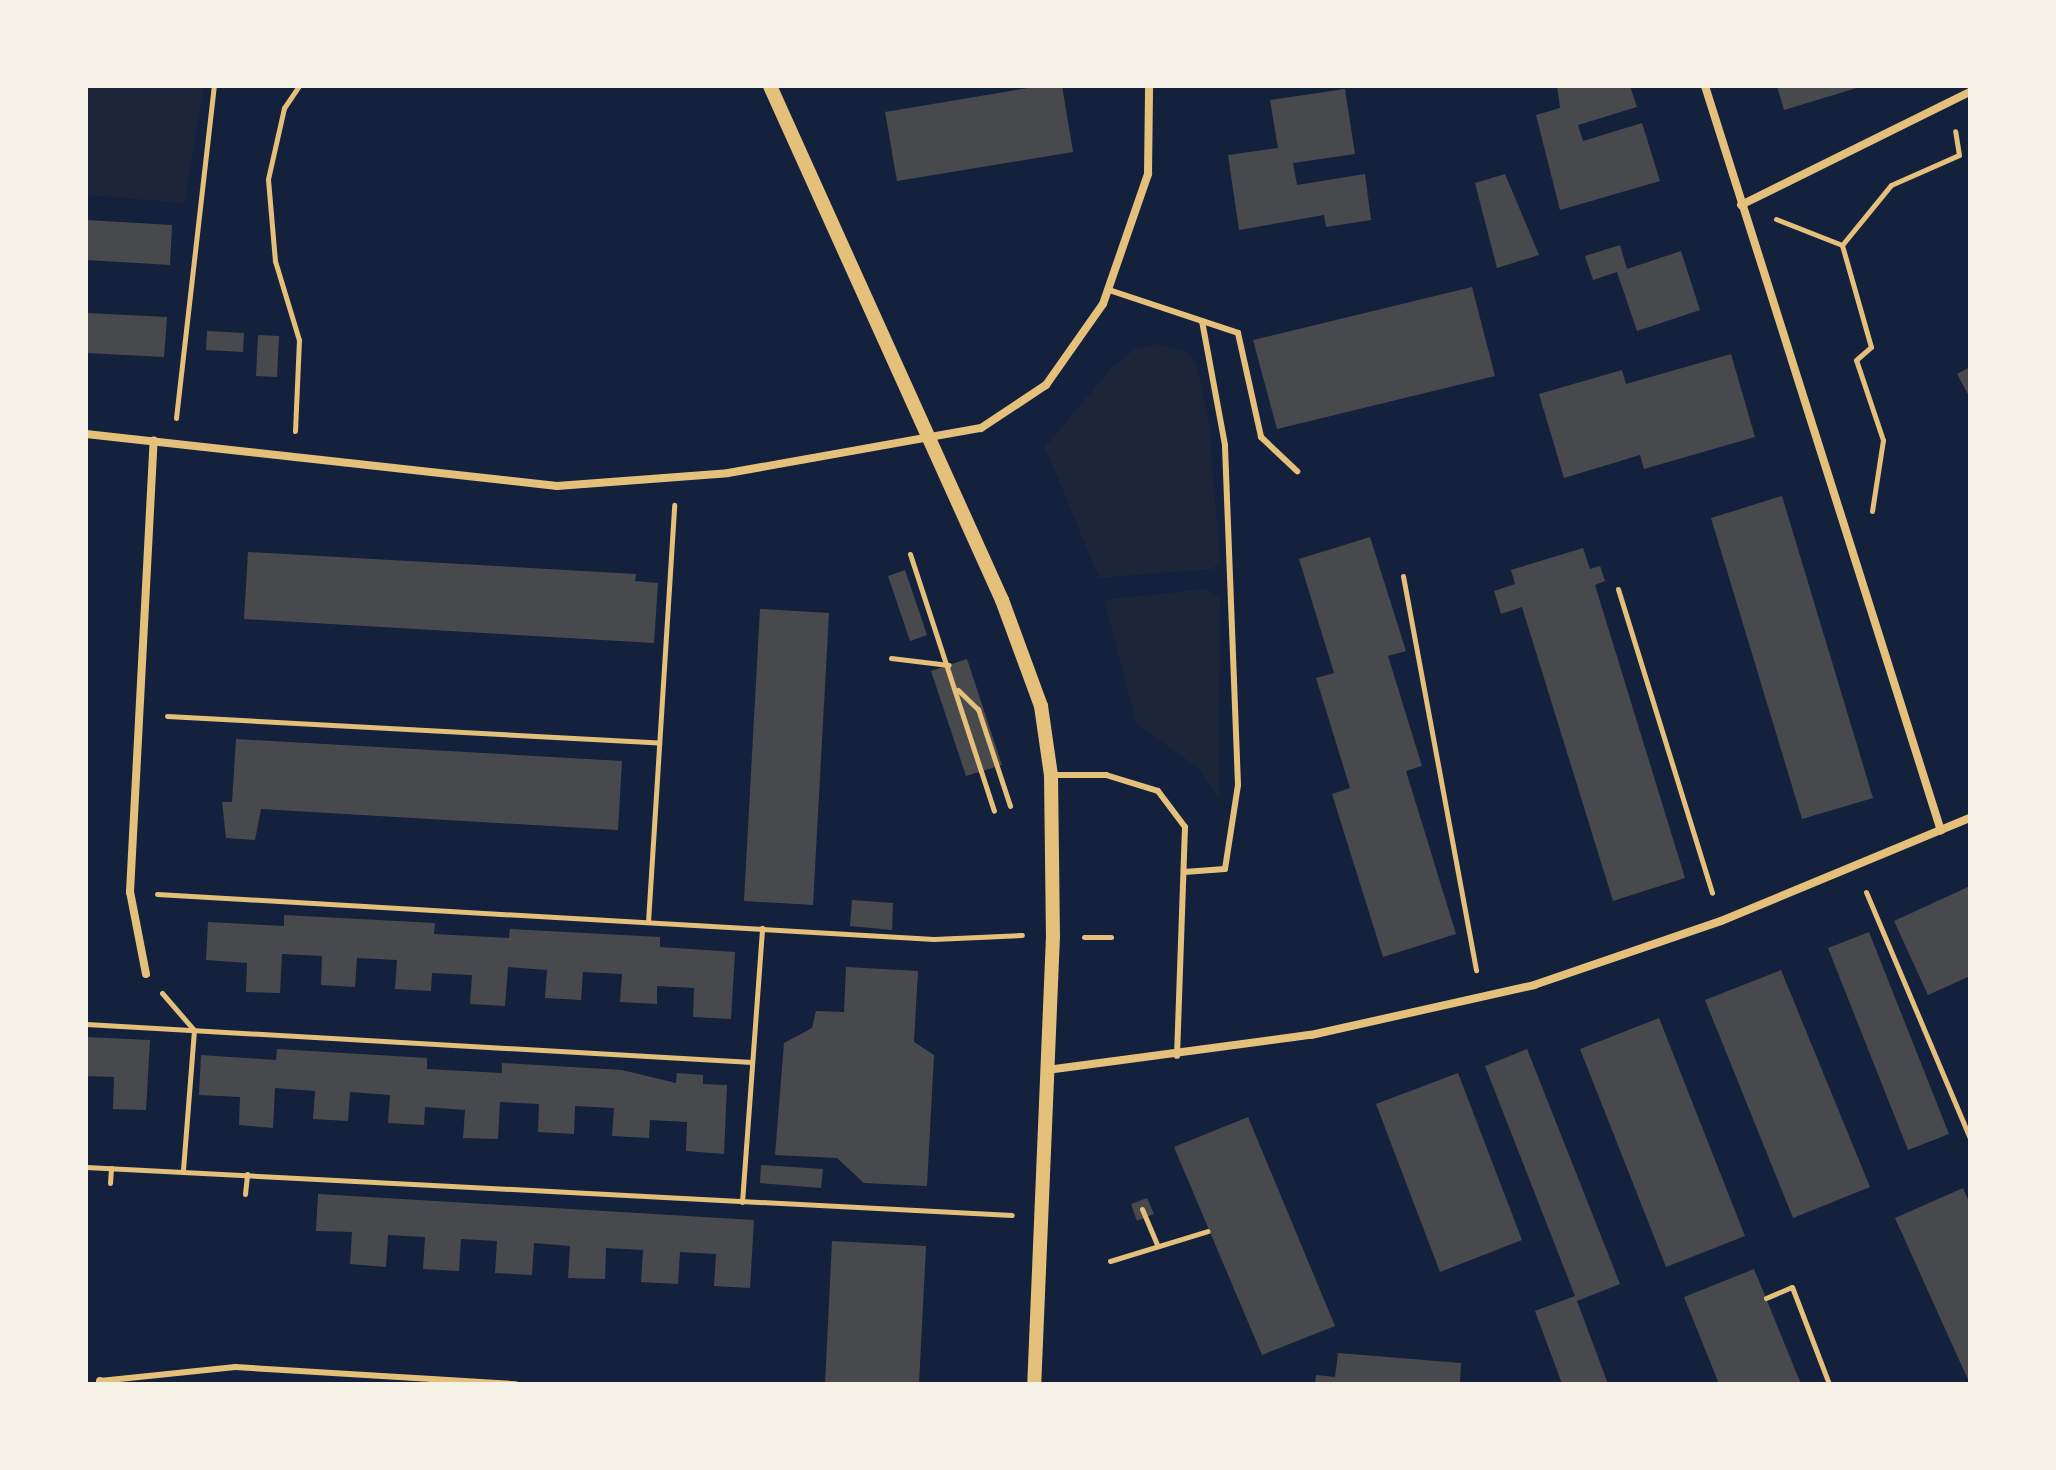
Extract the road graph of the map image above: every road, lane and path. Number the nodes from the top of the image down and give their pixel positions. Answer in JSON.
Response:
{"nodes":[{"id":1,"x":214,"y":86,"type":"edge"},
{"id":2,"x":299,"y":86,"type":"edge"},
{"id":3,"x":770,"y":86,"type":"edge"},
{"id":4,"x":1149,"y":86,"type":"edge"},
{"id":5,"x":1705,"y":86,"type":"edge"},
{"id":6,"x":1970,"y":92,"type":"edge"},
{"id":7,"x":1950,"y":102,"type":"junction"},
{"id":8,"x":1741,"y":205,"type":"junction"},
{"id":9,"x":1842,"y":245,"type":"junction"},
{"id":10,"x":1109,"y":290,"type":"junction"},
{"id":11,"x":1202,"y":321,"type":"junction"},
{"id":12,"x":86,"y":434,"type":"edge"},
{"id":13,"x":931,"y":438,"type":"junction"},
{"id":14,"x":154,"y":441,"type":"junction"},
{"id":15,"x":174,"y":442,"type":"junction"},
{"id":16,"x":293,"y":456,"type":"junction"},
{"id":17,"x":1297,"y":471,"type":"dead end"},
{"id":18,"x":675,"y":480,"type":"junction"},
{"id":19,"x":1871,"y":518,"type":"dead end"},
{"id":20,"x":910,"y":554,"type":"dead end"},
{"id":21,"x":1403,"y":576,"type":"dead end"},
{"id":22,"x":1618,"y":589,"type":"dead end"},
{"id":23,"x":891,"y":658,"type":"dead end"},
{"id":24,"x":949,"y":665,"type":"junction"},
{"id":25,"x":958,"y":690,"type":"junction"},
{"id":26,"x":141,"y":714,"type":"junction"},
{"id":27,"x":658,"y":743,"type":"junction"},
{"id":28,"x":1051,"y":775,"type":"junction"},
{"id":29,"x":1010,"y":806,"type":"dead end"},
{"id":30,"x":994,"y":811,"type":"dead end"},
{"id":31,"x":1970,"y":818,"type":"edge"},
{"id":32,"x":1941,"y":831,"type":"junction"},
{"id":33,"x":1855,"y":868,"type":"junction"},
{"id":34,"x":1184,"y":872,"type":"junction"},
{"id":35,"x":130,"y":892,"type":"junction"},
{"id":36,"x":1721,"y":921,"type":"junction"},
{"id":37,"x":648,"y":922,"type":"junction"},
{"id":38,"x":762,"y":928,"type":"junction"},
{"id":39,"x":1053,"y":936,"type":"junction"},
{"id":40,"x":1111,"y":937,"type":"dead end"},
{"id":41,"x":146,"y":974,"type":"joint"},
{"id":42,"x":1480,"y":994,"type":"junction"},
{"id":43,"x":86,"y":1024,"type":"edge"},
{"id":44,"x":194,"y":1030,"type":"junction"},
{"id":45,"x":1177,"y":1056,"type":"junction"},
{"id":46,"x":752,"y":1062,"type":"junction"},
{"id":47,"x":1047,"y":1070,"type":"junction"},
{"id":48,"x":1970,"y":1138,"type":"edge"},
{"id":49,"x":86,"y":1167,"type":"edge"},
{"id":50,"x":111,"y":1168,"type":"junction"},
{"id":51,"x":183,"y":1170,"type":"junction"},
{"id":52,"x":247,"y":1174,"type":"junction"},
{"id":53,"x":110,"y":1183,"type":"dead end"},
{"id":54,"x":245,"y":1194,"type":"dead end"},
{"id":55,"x":742,"y":1202,"type":"junction"},
{"id":56,"x":1142,"y":1209,"type":"dead end"},
{"id":57,"x":1040,"y":1217,"type":"junction"},
{"id":58,"x":1208,"y":1231,"type":"dead end"},
{"id":59,"x":1157,"y":1245,"type":"junction"},
{"id":60,"x":1110,"y":1261,"type":"dead end"},
{"id":61,"x":1766,"y":1298,"type":"dead end"},
{"id":62,"x":100,"y":1382,"type":"edge"},
{"id":63,"x":515,"y":1384,"type":"edge"},
{"id":64,"x":1034,"y":1384,"type":"edge"},
{"id":65,"x":1829,"y":1384,"type":"edge"}],
"edges":[{"from":1,"to":15,"type":"path"},
{"from":2,"to":16,"type":"path"},
{"from":3,"to":13,"type":"street"},
{"from":4,"to":10,"type":"street"},
{"from":5,"to":8,"type":"street"},
{"from":6,"to":7,"type":"street"},
{"from":7,"to":8,"type":"street"},
{"from":7,"to":9,"type":"path"},
{"from":8,"to":9,"type":"path"},
{"from":8,"to":32,"type":"street"},
{"from":9,"to":19,"type":"path"},
{"from":10,"to":11,"type":"lane"},
{"from":10,"to":13,"type":"street"},
{"from":11,"to":17,"type":"lane"},
{"from":11,"to":34,"type":"lane"},
{"from":12,"to":14,"type":"street"},
{"from":13,"to":18,"type":"street"},
{"from":13,"to":28,"type":"street"},
{"from":14,"to":15,"type":"street"},
{"from":14,"to":26,"type":"street"},
{"from":15,"to":16,"type":"street"},
{"from":16,"to":18,"type":"street"},
{"from":18,"to":27,"type":"path"},
{"from":20,"to":24,"type":"path"},
{"from":21,"to":42,"type":"path"},
{"from":22,"to":36,"type":"path"},
{"from":23,"to":24,"type":"path"},
{"from":24,"to":25,"type":"path"},
{"from":25,"to":29,"type":"path"},
{"from":25,"to":30,"type":"path"},
{"from":26,"to":27,"type":"path"},
{"from":26,"to":35,"type":"street"},
{"from":27,"to":37,"type":"path"},
{"from":28,"to":34,"type":"lane"},
{"from":28,"to":39,"type":"street"},
{"from":31,"to":32,"type":"street"},
{"from":32,"to":33,"type":"street"},
{"from":33,"to":36,"type":"street"},
{"from":33,"to":48,"type":"path"},
{"from":34,"to":45,"type":"lane"},
{"from":35,"to":37,"type":"path"},
{"from":35,"to":41,"type":"street"},
{"from":36,"to":42,"type":"street"},
{"from":37,"to":38,"type":"path"},
{"from":38,"to":39,"type":"path"},
{"from":38,"to":46,"type":"path"},
{"from":39,"to":40,"type":"path"},
{"from":39,"to":47,"type":"street"},
{"from":41,"to":44,"type":"path"},
{"from":42,"to":45,"type":"street"},
{"from":43,"to":44,"type":"path"},
{"from":44,"to":46,"type":"path"},
{"from":44,"to":51,"type":"path"},
{"from":45,"to":47,"type":"street"},
{"from":46,"to":55,"type":"path"},
{"from":47,"to":57,"type":"street"},
{"from":49,"to":50,"type":"path"},
{"from":50,"to":51,"type":"path"},
{"from":50,"to":53,"type":"path"},
{"from":51,"to":52,"type":"path"},
{"from":52,"to":54,"type":"path"},
{"from":52,"to":55,"type":"path"},
{"from":55,"to":57,"type":"path"},
{"from":56,"to":59,"type":"path"},
{"from":57,"to":64,"type":"street"},
{"from":58,"to":59,"type":"path"},
{"from":59,"to":60,"type":"path"},
{"from":61,"to":65,"type":"path"},
{"from":62,"to":63,"type":"lane"}]}
